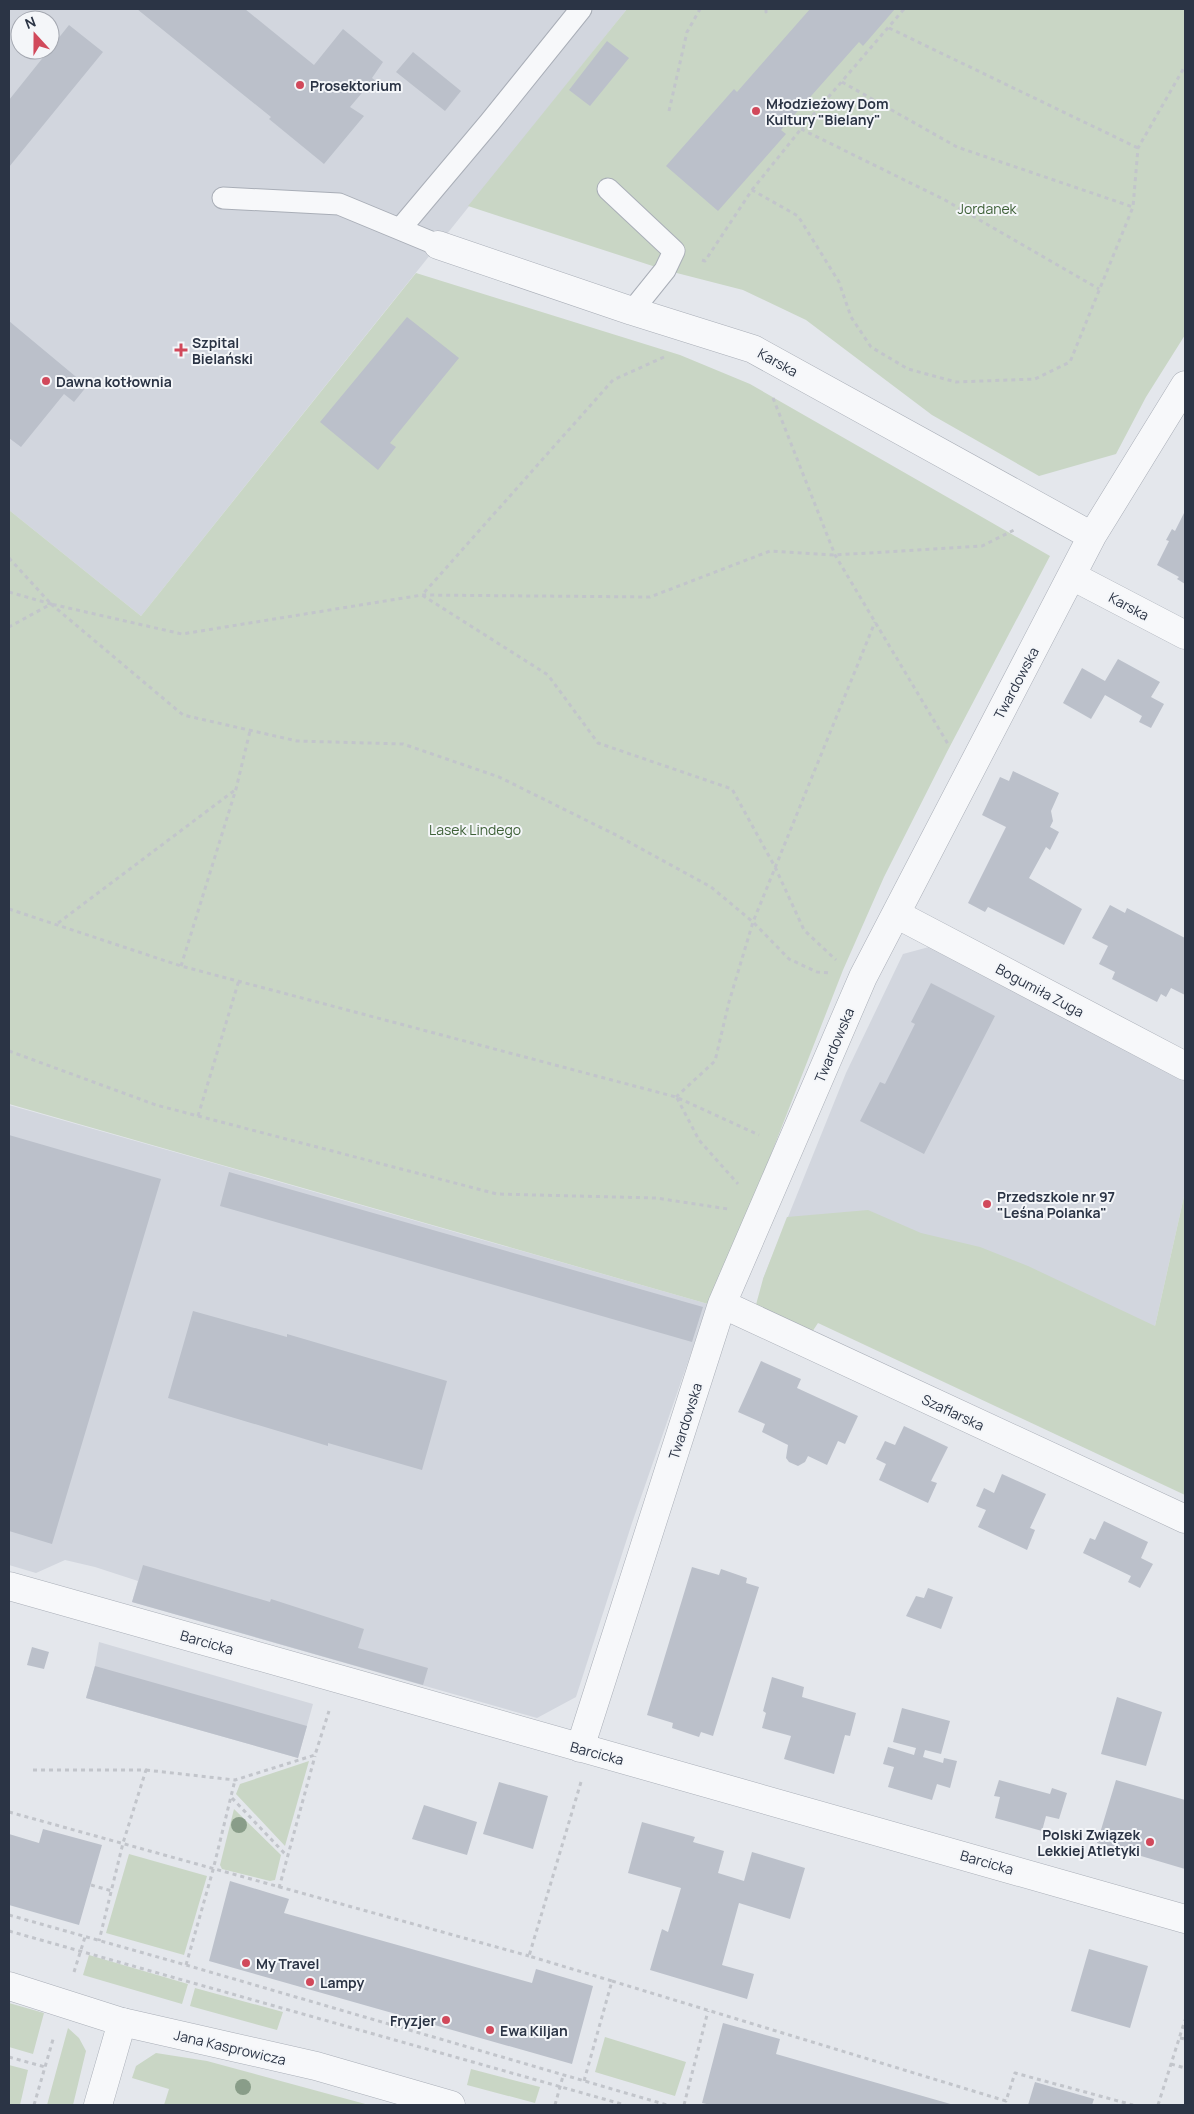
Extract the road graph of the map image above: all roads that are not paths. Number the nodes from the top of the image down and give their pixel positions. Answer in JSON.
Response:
{"nodes":[{"id":1,"x":581,"y":9,"type":"edge"},
{"id":2,"x":608,"y":189,"type":"dead end"},
{"id":3,"x":223,"y":198,"type":"dead end"},
{"id":4,"x":400,"y":229,"type":"junction"},
{"id":5,"x":438,"y":245,"type":"joint"},
{"id":6,"x":632,"y":311,"type":"junction"},
{"id":7,"x":1185,"y":385,"type":"edge"},
{"id":8,"x":1092,"y":536,"type":"junction"},
{"id":9,"x":1072,"y":576,"type":"junction"},
{"id":10,"x":1185,"y":636,"type":"edge"},
{"id":11,"x":896,"y":914,"type":"junction"},
{"id":12,"x":1185,"y":1066,"type":"edge"},
{"id":13,"x":722,"y":1304,"type":"junction"},
{"id":14,"x":1185,"y":1519,"type":"edge"},
{"id":15,"x":9,"y":1586,"type":"edge"},
{"id":16,"x":580,"y":1748,"type":"junction"},
{"id":17,"x":1185,"y":1919,"type":"edge"},
{"id":18,"x":9,"y":1986,"type":"edge"},
{"id":19,"x":122,"y":2022,"type":"junction"},
{"id":20,"x":98,"y":2105,"type":"edge"},
{"id":21,"x":451,"y":2105,"type":"edge"}],
"edges":[{"from":1,"to":4,"type":"lane"},
{"from":2,"to":6,"type":"lane"},
{"from":3,"to":4,"type":"lane"},
{"from":4,"to":5,"type":"lane"},
{"from":5,"to":6,"type":"street","name":"Karska"},
{"from":6,"to":8,"type":"street","name":"Karska"},
{"from":7,"to":8,"type":"street","name":"Twardowska"},
{"from":8,"to":9,"type":"street","name":"Twardowska"},
{"from":9,"to":10,"type":"street","name":"Karska"},
{"from":9,"to":11,"type":"street","name":"Twardowska"},
{"from":11,"to":12,"type":"street","name":"Bogumiła Zuga"},
{"from":11,"to":13,"type":"street","name":"Twardowska"},
{"from":13,"to":14,"type":"street","name":"Szaflarska"},
{"from":13,"to":16,"type":"street","name":"Twardowska"},
{"from":15,"to":16,"type":"street","name":"Barcicka"},
{"from":16,"to":17,"type":"street","name":"Barcicka"},
{"from":18,"to":19,"type":"street","name":"Jana Kasprowicza"},
{"from":19,"to":20,"type":"street"},
{"from":19,"to":21,"type":"street","name":"Jana Kasprowicza"}]}
